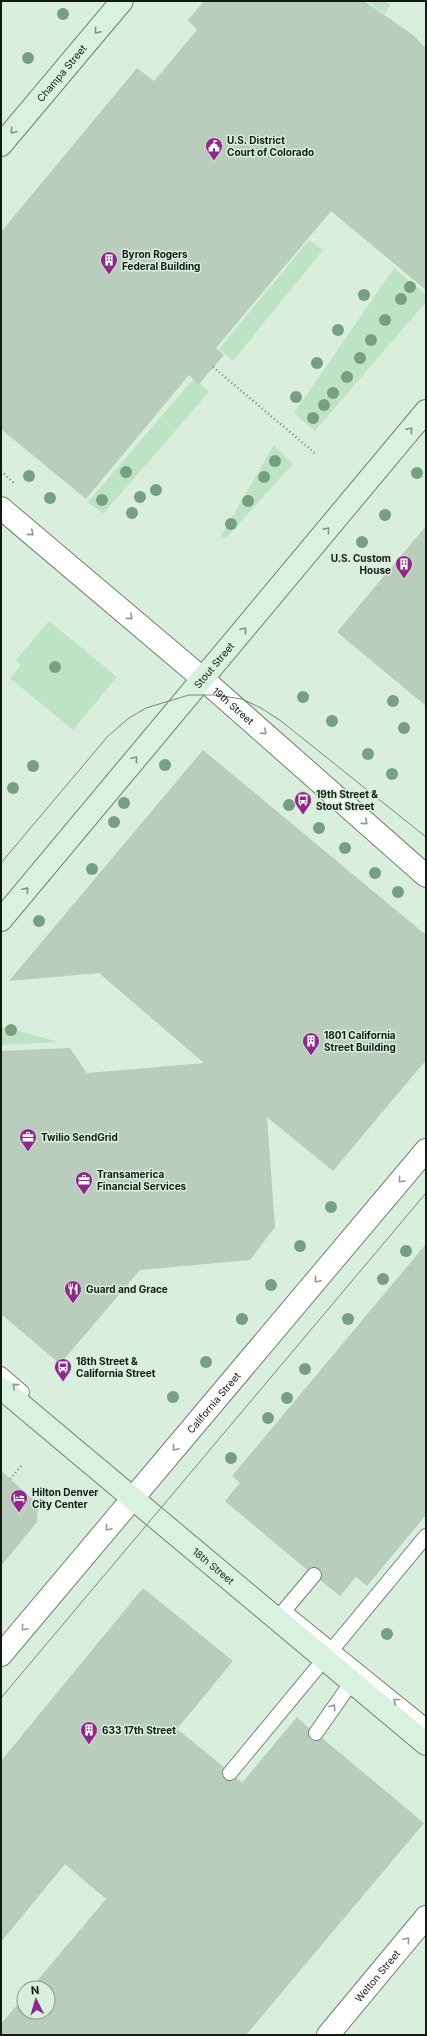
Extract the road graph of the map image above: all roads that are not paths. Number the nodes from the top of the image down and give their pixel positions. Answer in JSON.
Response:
{"nodes":[{"id":1,"x":122,"y":1,"type":"edge"},
{"id":2,"x":1,"y":145,"type":"edge"},
{"id":3,"x":426,"y":411,"type":"edge"},
{"id":4,"x":1,"y":508,"type":"edge"},
{"id":5,"x":203,"y":679,"type":"junction"},
{"id":6,"x":426,"y":876,"type":"edge"},
{"id":7,"x":1,"y":920,"type":"edge"},
{"id":8,"x":426,"y":1150,"type":"edge"},
{"id":9,"x":1,"y":1374,"type":"edge"},
{"id":10,"x":1,"y":1388,"type":"edge"},
{"id":11,"x":136,"y":1495,"type":"junction"},
{"id":12,"x":426,"y":1536,"type":"edge"},
{"id":13,"x":314,"y":1575,"type":"dead end"},
{"id":14,"x":280,"y":1615,"type":"junction"},
{"id":15,"x":328,"y":1654,"type":"junction"},
{"id":16,"x":1,"y":1655,"type":"edge"},
{"id":17,"x":351,"y":1683,"type":"junction"},
{"id":18,"x":426,"y":1726,"type":"edge"},
{"id":19,"x":316,"y":1733,"type":"dead end"},
{"id":20,"x":426,"y":1744,"type":"edge"},
{"id":21,"x":230,"y":1773,"type":"dead end"},
{"id":22,"x":426,"y":1917,"type":"edge"},
{"id":23,"x":328,"y":2035,"type":"edge"}],
"edges":[{"from":1,"to":2,"type":"main road","name":"Champa Street","one_way":true},
{"from":5,"to":3,"type":"main road","name":"Stout Street","one_way":true},
{"from":4,"to":5,"type":"street","name":"19th Street","one_way":true},
{"from":5,"to":6,"type":"street","name":"19th Street","one_way":true},
{"from":7,"to":5,"type":"main road","name":"Stout Street","one_way":true},
{"from":8,"to":11,"type":"street","name":"California Street","one_way":true},
{"from":11,"to":9,"type":"lane","one_way":true},
{"from":10,"to":11,"type":"main road","name":"18th Street"},
{"from":11,"to":14,"type":"main road","name":"18th Street"},
{"from":11,"to":16,"type":"street","name":"California Street","one_way":true},
{"from":12,"to":15,"type":"lane"},
{"from":13,"to":14,"type":"lane"},
{"from":14,"to":15,"type":"main road","name":"18th Street"},
{"from":15,"to":17,"type":"main road","name":"18th Street"},
{"from":18,"to":15,"type":"lane","one_way":true},
{"from":15,"to":21,"type":"lane"},
{"from":19,"to":17,"type":"lane","one_way":true},
{"from":17,"to":20,"type":"main road","name":"18th Street"},
{"from":23,"to":22,"type":"street","name":"Welton Street","one_way":true}]}
